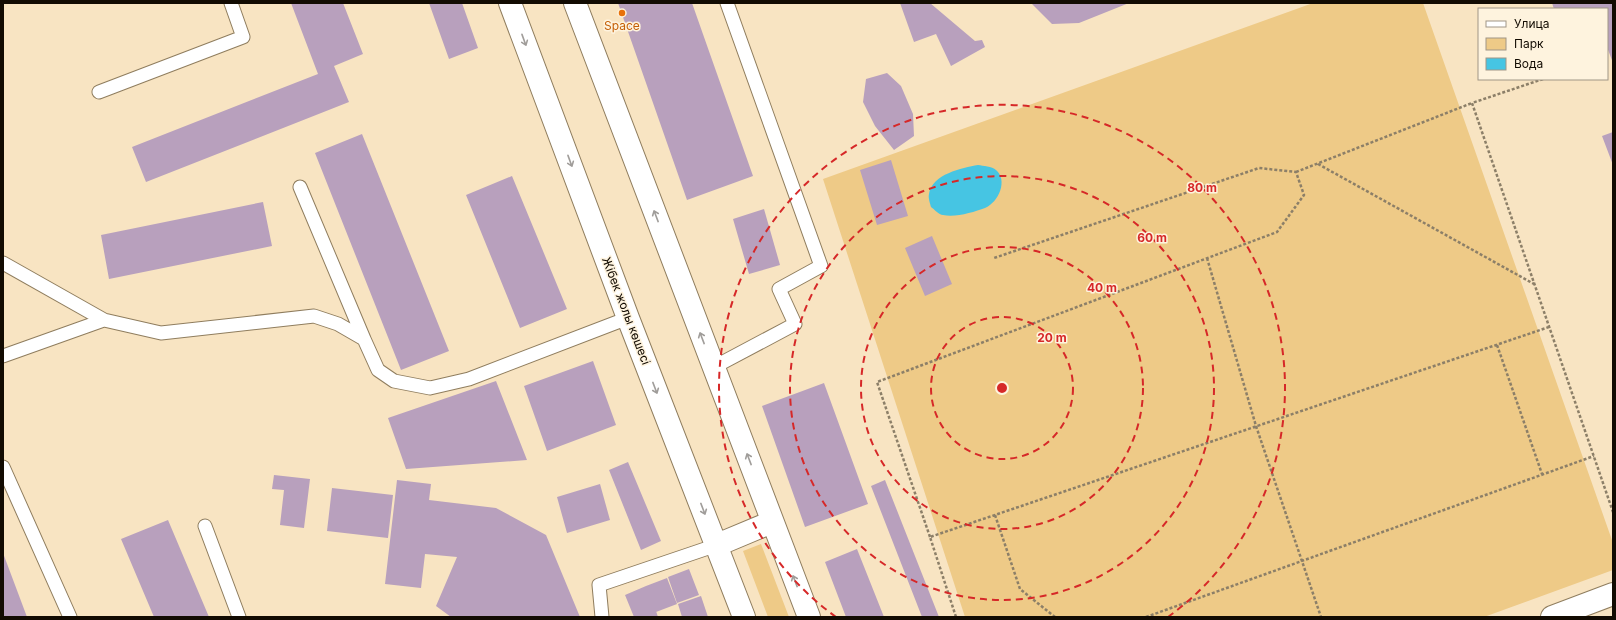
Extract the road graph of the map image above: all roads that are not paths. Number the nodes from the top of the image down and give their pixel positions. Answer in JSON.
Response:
{"nodes":[{"id":1,"x":231,"y":3,"type":"edge"},
{"id":2,"x":510,"y":3,"type":"edge"},
{"id":3,"x":576,"y":3,"type":"edge"},
{"id":4,"x":727,"y":3,"type":"edge"},
{"id":5,"x":100,"y":92,"type":"dead end"},
{"id":6,"x":300,"y":187,"type":"dead end"},
{"id":7,"x":3,"y":263,"type":"edge"},
{"id":8,"x":628,"y":318,"type":"junction"},
{"id":9,"x":104,"y":320,"type":"junction"},
{"id":10,"x":364,"y":339,"type":"junction"},
{"id":11,"x":3,"y":356,"type":"edge"},
{"id":12,"x":714,"y":367,"type":"junction"},
{"id":13,"x":3,"y":467,"type":"edge"},
{"id":14,"x":772,"y":522,"type":"junction"},
{"id":15,"x":205,"y":526,"type":"dead end"},
{"id":16,"x":717,"y":545,"type":"junction"},
{"id":17,"x":1613,"y":594,"type":"edge"},
{"id":18,"x":70,"y":617,"type":"edge"},
{"id":19,"x":239,"y":617,"type":"edge"},
{"id":20,"x":602,"y":617,"type":"edge"},
{"id":21,"x":744,"y":617,"type":"edge"},
{"id":22,"x":809,"y":617,"type":"edge"},
{"id":23,"x":1552,"y":617,"type":"edge"}],
"edges":[{"from":1,"to":5,"type":"lane"},
{"from":2,"to":8,"type":"main road","name":"Жібек жолы көшесі","one_way":true},
{"from":12,"to":3,"type":"main road","one_way":true},
{"from":4,"to":12,"type":"lane"},
{"from":6,"to":10,"type":"lane"},
{"from":7,"to":9,"type":"lane"},
{"from":8,"to":10,"type":"lane"},
{"from":8,"to":16,"type":"main road","name":"Жібек жолы көшесі","one_way":true},
{"from":9,"to":10,"type":"lane"},
{"from":9,"to":11,"type":"lane"},
{"from":14,"to":12,"type":"main road","one_way":true},
{"from":13,"to":18,"type":"lane"},
{"from":14,"to":16,"type":"main road"},
{"from":22,"to":14,"type":"main road","one_way":true},
{"from":15,"to":19,"type":"lane"},
{"from":16,"to":20,"type":"lane"},
{"from":16,"to":21,"type":"main road","name":"Жібек жолы көшесі"},
{"from":17,"to":23,"type":"main road"}]}
